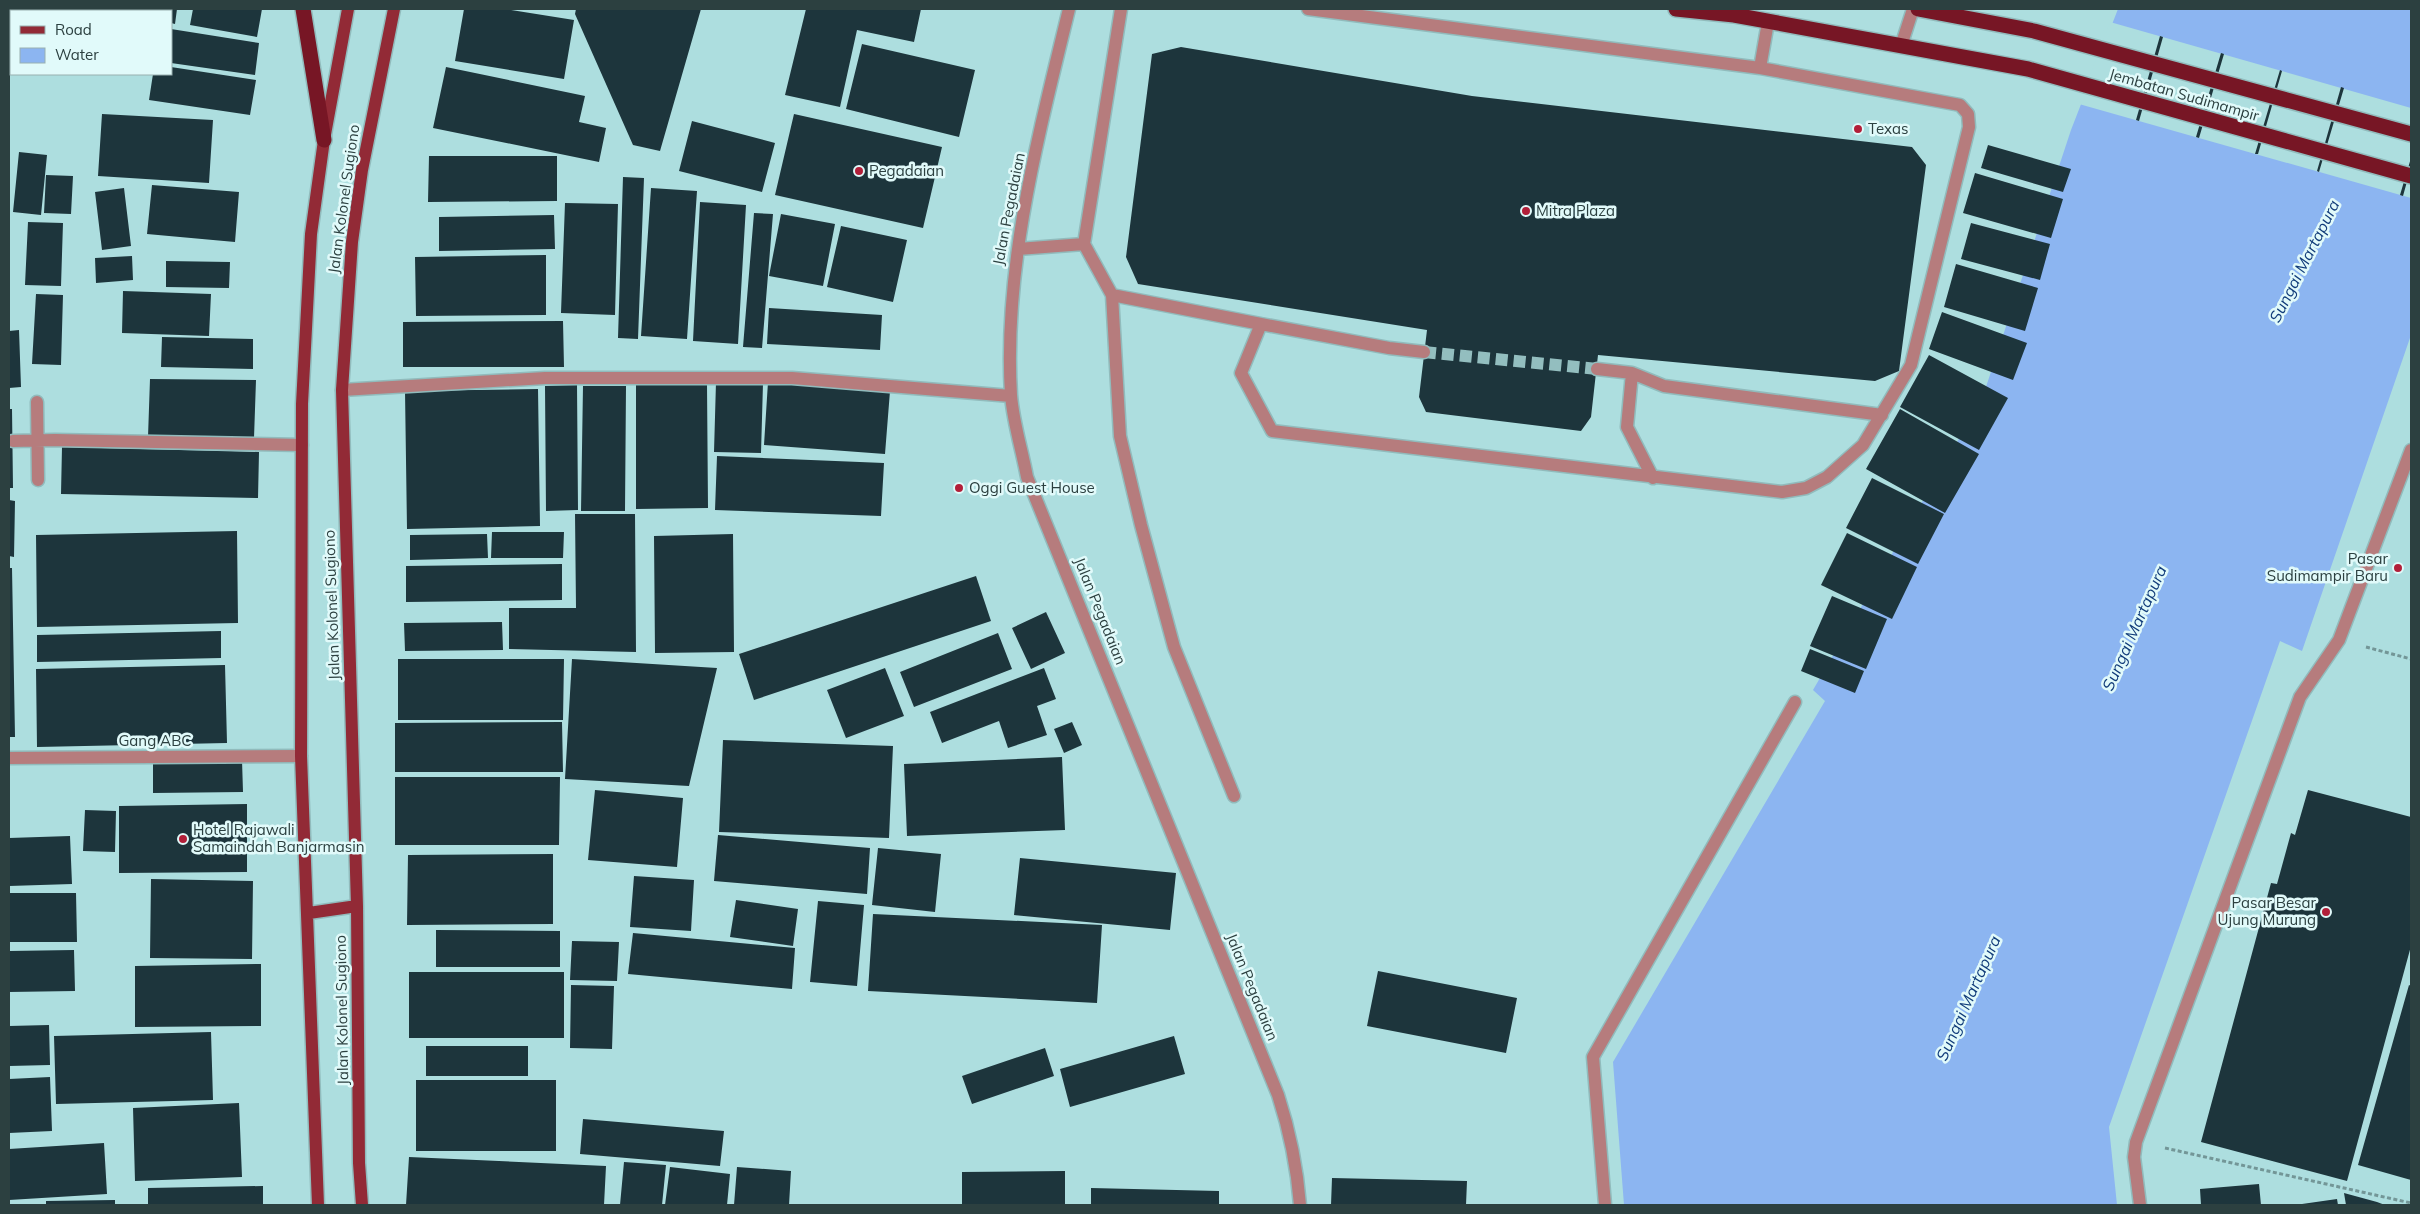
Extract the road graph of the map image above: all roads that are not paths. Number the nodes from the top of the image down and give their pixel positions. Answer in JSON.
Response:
{"nodes":[{"id":1,"x":303,"y":9,"type":"edge"},
{"id":2,"x":348,"y":9,"type":"edge"},
{"id":3,"x":394,"y":9,"type":"edge"},
{"id":4,"x":1069,"y":9,"type":"edge"},
{"id":5,"x":1121,"y":9,"type":"edge"},
{"id":6,"x":1308,"y":9,"type":"edge"},
{"id":7,"x":1676,"y":9,"type":"edge"},
{"id":8,"x":1913,"y":9,"type":"edge"},
{"id":9,"x":1918,"y":9,"type":"edge"},
{"id":10,"x":1734,"y":12,"type":"edge"},
{"id":11,"x":1768,"y":22,"type":"junction"},
{"id":12,"x":1901,"y":46,"type":"junction"},
{"id":13,"x":1760,"y":68,"type":"junction"},
{"id":14,"x":2411,"y":134,"type":"edge"},
{"id":15,"x":324,"y":140,"type":"junction"},
{"id":16,"x":2411,"y":176,"type":"edge"},
{"id":17,"x":1084,"y":244,"type":"junction"},
{"id":18,"x":1018,"y":249,"type":"junction"},
{"id":19,"x":1112,"y":295,"type":"junction"},
{"id":20,"x":1261,"y":324,"type":"junction"},
{"id":21,"x":1424,"y":352,"type":"tunnel mouth"},
{"id":22,"x":1597,"y":369,"type":"tunnel mouth"},
{"id":23,"x":1632,"y":373,"type":"junction"},
{"id":24,"x":342,"y":390,"type":"junction"},
{"id":25,"x":1011,"y":396,"type":"junction"},
{"id":26,"x":37,"y":402,"type":"dead end"},
{"id":27,"x":1882,"y":415,"type":"junction"},
{"id":28,"x":38,"y":440,"type":"junction"},
{"id":29,"x":12,"y":441,"type":"dead end"},
{"id":30,"x":302,"y":445,"type":"junction"},
{"id":31,"x":2411,"y":450,"type":"edge"},
{"id":32,"x":1653,"y":478,"type":"junction"},
{"id":33,"x":38,"y":480,"type":"dead end"},
{"id":34,"x":1795,"y":702,"type":"dead end"},
{"id":35,"x":301,"y":756,"type":"junction"},
{"id":36,"x":9,"y":758,"type":"edge"},
{"id":37,"x":1234,"y":796,"type":"dead end"},
{"id":38,"x":357,"y":906,"type":"junction"},
{"id":39,"x":309,"y":913,"type":"junction"},
{"id":40,"x":318,"y":1205,"type":"edge"},
{"id":41,"x":362,"y":1205,"type":"edge"},
{"id":42,"x":1300,"y":1205,"type":"edge"},
{"id":43,"x":1606,"y":1205,"type":"edge"},
{"id":44,"x":2140,"y":1205,"type":"edge"}],
"edges":[{"from":1,"to":15,"type":"highway"},
{"from":2,"to":15,"type":"main road","name":"Jalan Kolonel Sugiono"},
{"from":3,"to":24,"type":"main road","name":"Jalan Kolonel Sugiono"},
{"from":4,"to":18,"type":"street","name":"Jalan Pegadaian"},
{"from":5,"to":17,"type":"street"},
{"from":6,"to":13,"type":"street"},
{"from":7,"to":10,"type":"highway","name":"Jembatan Sudimampir"},
{"from":8,"to":12,"type":"street"},
{"from":9,"to":14,"type":"highway","name":"Jembatan Sudimampir"},
{"from":10,"to":11,"type":"highway","name":"Jembatan Sudimampir"},
{"from":11,"to":12,"type":"highway","name":"Jembatan Sudimampir"},
{"from":11,"to":13,"type":"street"},
{"from":12,"to":16,"type":"highway","name":"Jembatan Sudimampir"},
{"from":13,"to":27,"type":"street"},
{"from":15,"to":30,"type":"main road","name":"Jalan Kolonel Sugiono"},
{"from":17,"to":18,"type":"street"},
{"from":17,"to":19,"type":"street"},
{"from":18,"to":25,"type":"street","name":"Jalan Pegadaian"},
{"from":19,"to":20,"type":"street"},
{"from":19,"to":37,"type":"street"},
{"from":20,"to":21,"type":"street"},
{"from":20,"to":32,"type":"street"},
{"from":22,"to":23,"type":"street"},
{"from":23,"to":27,"type":"street"},
{"from":23,"to":32,"type":"street"},
{"from":24,"to":25,"type":"street"},
{"from":24,"to":38,"type":"main road","name":"Jalan Kolonel Sugiono"},
{"from":25,"to":42,"type":"street","name":"Jalan Pegadaian"},
{"from":26,"to":28,"type":"street"},
{"from":27,"to":32,"type":"street"},
{"from":28,"to":29,"type":"street"},
{"from":28,"to":30,"type":"street"},
{"from":28,"to":33,"type":"street"},
{"from":30,"to":35,"type":"main road","name":"Jalan Kolonel Sugiono"},
{"from":31,"to":44,"type":"street"},
{"from":34,"to":43,"type":"street"},
{"from":35,"to":36,"type":"street","name":"Gang ABC"},
{"from":35,"to":39,"type":"main road","name":"Jalan Kolonel Sugiono"},
{"from":38,"to":39,"type":"main road"},
{"from":38,"to":41,"type":"main road","name":"Jalan Kolonel Sugiono"},
{"from":39,"to":40,"type":"main road","name":"Jalan Kolonel Sugiono"}]}
